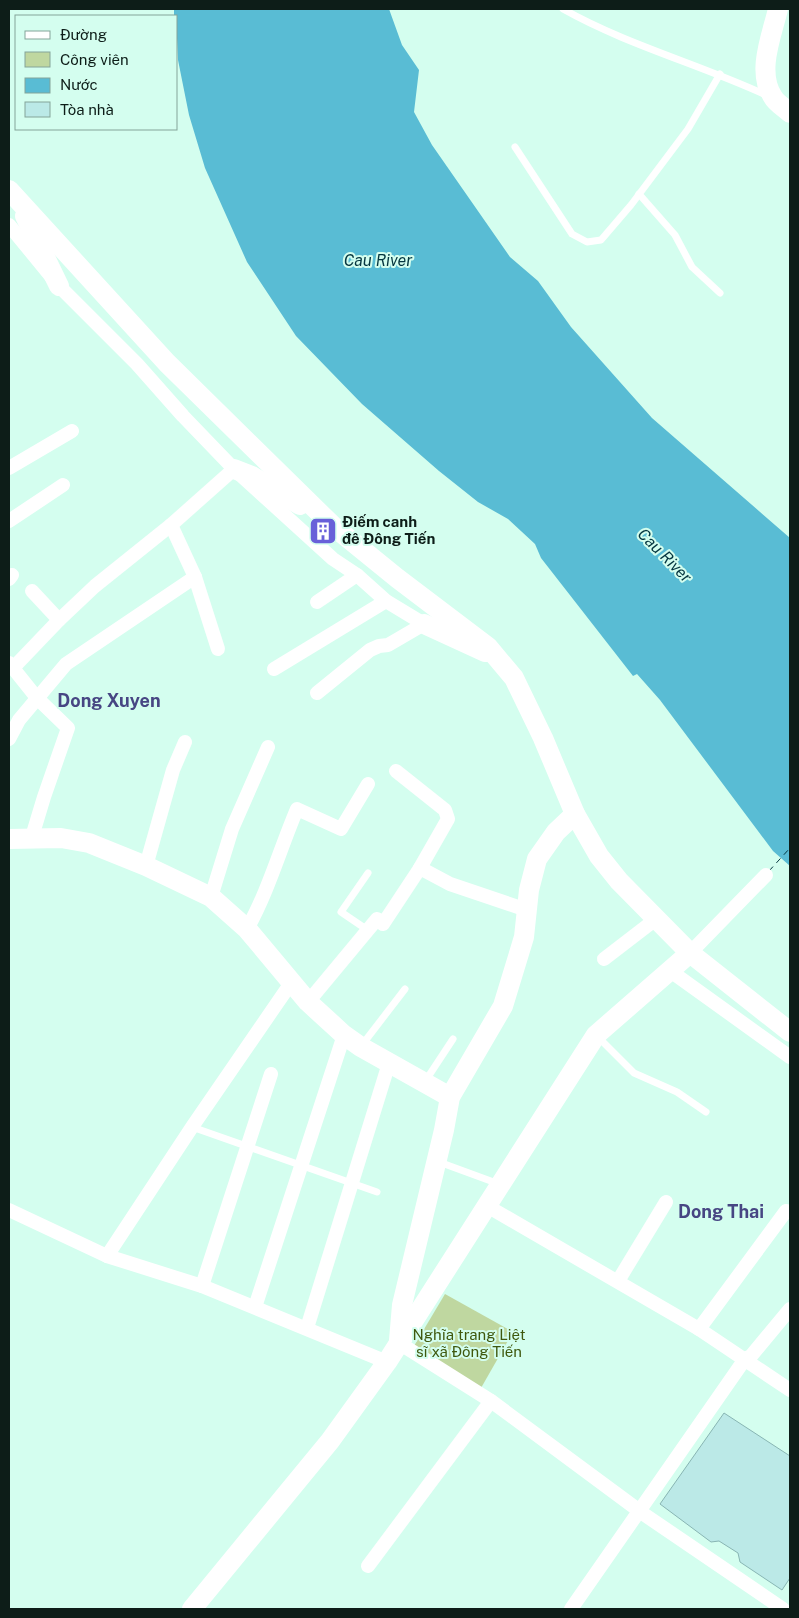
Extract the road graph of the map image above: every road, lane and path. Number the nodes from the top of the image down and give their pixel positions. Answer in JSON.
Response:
{"nodes":[{"id":1,"x":563,"y":9,"type":"edge"},
{"id":2,"x":778,"y":9,"type":"edge"},
{"id":3,"x":720,"y":74,"type":"junction"},
{"id":4,"x":782,"y":102,"type":"edge"},
{"id":5,"x":790,"y":113,"type":"edge"},
{"id":6,"x":515,"y":147,"type":"dead end"},
{"id":7,"x":638,"y":194,"type":"junction"},
{"id":8,"x":14,"y":196,"type":"edge"},
{"id":9,"x":9,"y":224,"type":"edge"},
{"id":10,"x":58,"y":286,"type":"junction"},
{"id":11,"x":720,"y":293,"type":"dead end"},
{"id":12,"x":72,"y":431,"type":"dead end"},
{"id":13,"x":9,"y":468,"type":"edge"},
{"id":14,"x":234,"y":469,"type":"junction"},
{"id":15,"x":63,"y":484,"type":"dead end"},
{"id":16,"x":9,"y":521,"type":"edge"},
{"id":17,"x":171,"y":525,"type":"junction"},
{"id":18,"x":333,"y":526,"type":"junction"},
{"id":19,"x":357,"y":575,"type":"junction"},
{"id":20,"x":195,"y":577,"type":"junction"},
{"id":21,"x":32,"y":591,"type":"dead end"},
{"id":22,"x":386,"y":601,"type":"junction"},
{"id":23,"x":317,"y":602,"type":"dead end"},
{"id":24,"x":58,"y":620,"type":"junction"},
{"id":25,"x":424,"y":624,"type":"junction"},
{"id":26,"x":218,"y":649,"type":"dead end"},
{"id":27,"x":498,"y":658,"type":"junction"},
{"id":28,"x":11,"y":665,"type":"edge"},
{"id":29,"x":274,"y":669,"type":"dead end"},
{"id":30,"x":317,"y":693,"type":"dead end"},
{"id":31,"x":37,"y":698,"type":"junction"},
{"id":32,"x":9,"y":739,"type":"edge"},
{"id":33,"x":185,"y":742,"type":"dead end"},
{"id":34,"x":268,"y":747,"type":"dead end"},
{"id":35,"x":396,"y":771,"type":"dead end"},
{"id":36,"x":368,"y":784,"type":"dead end"},
{"id":37,"x":575,"y":814,"type":"junction"},
{"id":38,"x":9,"y":839,"type":"edge"},
{"id":39,"x":31,"y":840,"type":"junction"},
{"id":40,"x":146,"y":866,"type":"junction"},
{"id":41,"x":420,"y":868,"type":"junction"},
{"id":42,"x":368,"y":873,"type":"dead end"},
{"id":43,"x":766,"y":875,"type":"dead end"},
{"id":44,"x":211,"y":897,"type":"junction"},
{"id":45,"x":527,"y":910,"type":"junction"},
{"id":46,"x":656,"y":919,"type":"junction"},
{"id":47,"x":247,"y":929,"type":"junction"},
{"id":48,"x":369,"y":931,"type":"junction"},
{"id":49,"x":690,"y":953,"type":"junction"},
{"id":50,"x":604,"y":959,"type":"dead end"},
{"id":51,"x":669,"y":970,"type":"junction"},
{"id":52,"x":291,"y":983,"type":"junction"},
{"id":53,"x":405,"y":989,"type":"dead end"},
{"id":54,"x":308,"y":1002,"type":"junction"},
{"id":55,"x":790,"y":1032,"type":"edge"},
{"id":56,"x":344,"y":1035,"type":"junction"},
{"id":57,"x":596,"y":1035,"type":"junction"},
{"id":58,"x":453,"y":1040,"type":"dead end"},
{"id":59,"x":360,"y":1047,"type":"junction"},
{"id":60,"x":790,"y":1057,"type":"edge"},
{"id":61,"x":390,"y":1063,"type":"junction"},
{"id":62,"x":271,"y":1074,"type":"dead end"},
{"id":63,"x":424,"y":1082,"type":"junction"},
{"id":64,"x":450,"y":1097,"type":"junction"},
{"id":65,"x":706,"y":1112,"type":"dead end"},
{"id":66,"x":192,"y":1127,"type":"junction"},
{"id":67,"x":247,"y":1148,"type":"junction"},
{"id":68,"x":436,"y":1161,"type":"junction"},
{"id":69,"x":301,"y":1165,"type":"junction"},
{"id":70,"x":353,"y":1183,"type":"junction"},
{"id":71,"x":500,"y":1185,"type":"junction"},
{"id":72,"x":377,"y":1192,"type":"dead end"},
{"id":73,"x":666,"y":1202,"type":"dead end"},
{"id":74,"x":487,"y":1206,"type":"junction"},
{"id":75,"x":9,"y":1210,"type":"edge"},
{"id":76,"x":786,"y":1211,"type":"dead end"},
{"id":77,"x":107,"y":1256,"type":"junction"},
{"id":78,"x":618,"y":1282,"type":"junction"},
{"id":79,"x":202,"y":1286,"type":"junction"},
{"id":80,"x":255,"y":1307,"type":"junction"},
{"id":81,"x":790,"y":1309,"type":"edge"},
{"id":82,"x":307,"y":1328,"type":"junction"},
{"id":83,"x":699,"y":1329,"type":"junction"},
{"id":84,"x":399,"y":1343,"type":"junction"},
{"id":85,"x":749,"y":1359,"type":"junction"},
{"id":86,"x":387,"y":1362,"type":"junction"},
{"id":87,"x":790,"y":1390,"type":"edge"},
{"id":88,"x":491,"y":1402,"type":"junction"},
{"id":89,"x":642,"y":1513,"type":"junction"},
{"id":90,"x":368,"y":1566,"type":"dead end"},
{"id":91,"x":192,"y":1609,"type":"edge"},
{"id":92,"x":571,"y":1609,"type":"edge"},
{"id":93,"x":582,"y":1609,"type":"edge"},
{"id":94,"x":783,"y":1609,"type":"edge"}],
"edges":[{"from":1,"to":3,"type":"lane"},
{"from":2,"to":4,"type":"main road"},
{"from":3,"to":4,"type":"lane"},
{"from":3,"to":7,"type":"lane"},
{"from":4,"to":5,"type":"main road"},
{"from":6,"to":7,"type":"lane"},
{"from":7,"to":11,"type":"lane"},
{"from":8,"to":10,"type":"main road"},
{"from":8,"to":18,"type":"main road"},
{"from":9,"to":10,"type":"street"},
{"from":10,"to":14,"type":"street"},
{"from":12,"to":13,"type":"street"},
{"from":14,"to":17,"type":"street"},
{"from":14,"to":18,"type":"main road"},
{"from":14,"to":19,"type":"street"},
{"from":15,"to":16,"type":"street"},
{"from":17,"to":20,"type":"street"},
{"from":17,"to":24,"type":"street"},
{"from":18,"to":27,"type":"main road"},
{"from":19,"to":22,"type":"street"},
{"from":19,"to":23,"type":"street"},
{"from":20,"to":26,"type":"street"},
{"from":20,"to":31,"type":"street"},
{"from":21,"to":24,"type":"street"},
{"from":22,"to":25,"type":"street"},
{"from":22,"to":29,"type":"street"},
{"from":24,"to":28,"type":"street"},
{"from":25,"to":27,"type":"main road"},
{"from":25,"to":30,"type":"street"},
{"from":27,"to":37,"type":"main road"},
{"from":28,"to":31,"type":"street"},
{"from":31,"to":32,"type":"street"},
{"from":31,"to":39,"type":"street"},
{"from":33,"to":40,"type":"street"},
{"from":34,"to":44,"type":"street"},
{"from":35,"to":41,"type":"street"},
{"from":36,"to":47,"type":"street"},
{"from":37,"to":45,"type":"main road"},
{"from":37,"to":46,"type":"main road"},
{"from":38,"to":39,"type":"main road"},
{"from":39,"to":40,"type":"main road"},
{"from":40,"to":44,"type":"main road"},
{"from":41,"to":45,"type":"street"},
{"from":41,"to":48,"type":"street"},
{"from":42,"to":48,"type":"lane"},
{"from":43,"to":49,"type":"street"},
{"from":44,"to":47,"type":"main road"},
{"from":45,"to":64,"type":"main road"},
{"from":46,"to":49,"type":"main road"},
{"from":46,"to":50,"type":"street"},
{"from":47,"to":52,"type":"main road"},
{"from":48,"to":54,"type":"street"},
{"from":49,"to":51,"type":"main road"},
{"from":49,"to":55,"type":"main road"},
{"from":51,"to":57,"type":"main road"},
{"from":51,"to":60,"type":"street"},
{"from":52,"to":54,"type":"main road"},
{"from":52,"to":66,"type":"street"},
{"from":53,"to":59,"type":"lane"},
{"from":54,"to":56,"type":"main road"},
{"from":56,"to":59,"type":"main road"},
{"from":56,"to":69,"type":"street"},
{"from":57,"to":65,"type":"lane"},
{"from":57,"to":71,"type":"main road"},
{"from":58,"to":63,"type":"lane"},
{"from":59,"to":61,"type":"main road"},
{"from":61,"to":63,"type":"main road"},
{"from":61,"to":70,"type":"street"},
{"from":62,"to":67,"type":"street"},
{"from":63,"to":64,"type":"main road"},
{"from":64,"to":68,"type":"main road"},
{"from":66,"to":67,"type":"lane"},
{"from":66,"to":77,"type":"street"},
{"from":67,"to":69,"type":"lane"},
{"from":67,"to":79,"type":"street"},
{"from":68,"to":71,"type":"lane"},
{"from":68,"to":84,"type":"main road"},
{"from":69,"to":70,"type":"lane"},
{"from":69,"to":80,"type":"street"},
{"from":70,"to":72,"type":"lane"},
{"from":70,"to":82,"type":"street"},
{"from":71,"to":74,"type":"main road"},
{"from":73,"to":78,"type":"street"},
{"from":74,"to":78,"type":"street"},
{"from":74,"to":84,"type":"main road"},
{"from":75,"to":77,"type":"street"},
{"from":76,"to":83,"type":"street"},
{"from":77,"to":79,"type":"street"},
{"from":78,"to":83,"type":"street"},
{"from":79,"to":80,"type":"street"},
{"from":80,"to":82,"type":"street"},
{"from":81,"to":85,"type":"street"},
{"from":82,"to":86,"type":"street"},
{"from":83,"to":85,"type":"street"},
{"from":84,"to":86,"type":"main road"},
{"from":84,"to":88,"type":"street"},
{"from":85,"to":87,"type":"street"},
{"from":85,"to":89,"type":"street"},
{"from":86,"to":91,"type":"main road"},
{"from":88,"to":89,"type":"street"},
{"from":88,"to":90,"type":"street"},
{"from":89,"to":92,"type":"street"},
{"from":89,"to":93,"type":"street"},
{"from":89,"to":94,"type":"street"}]}
